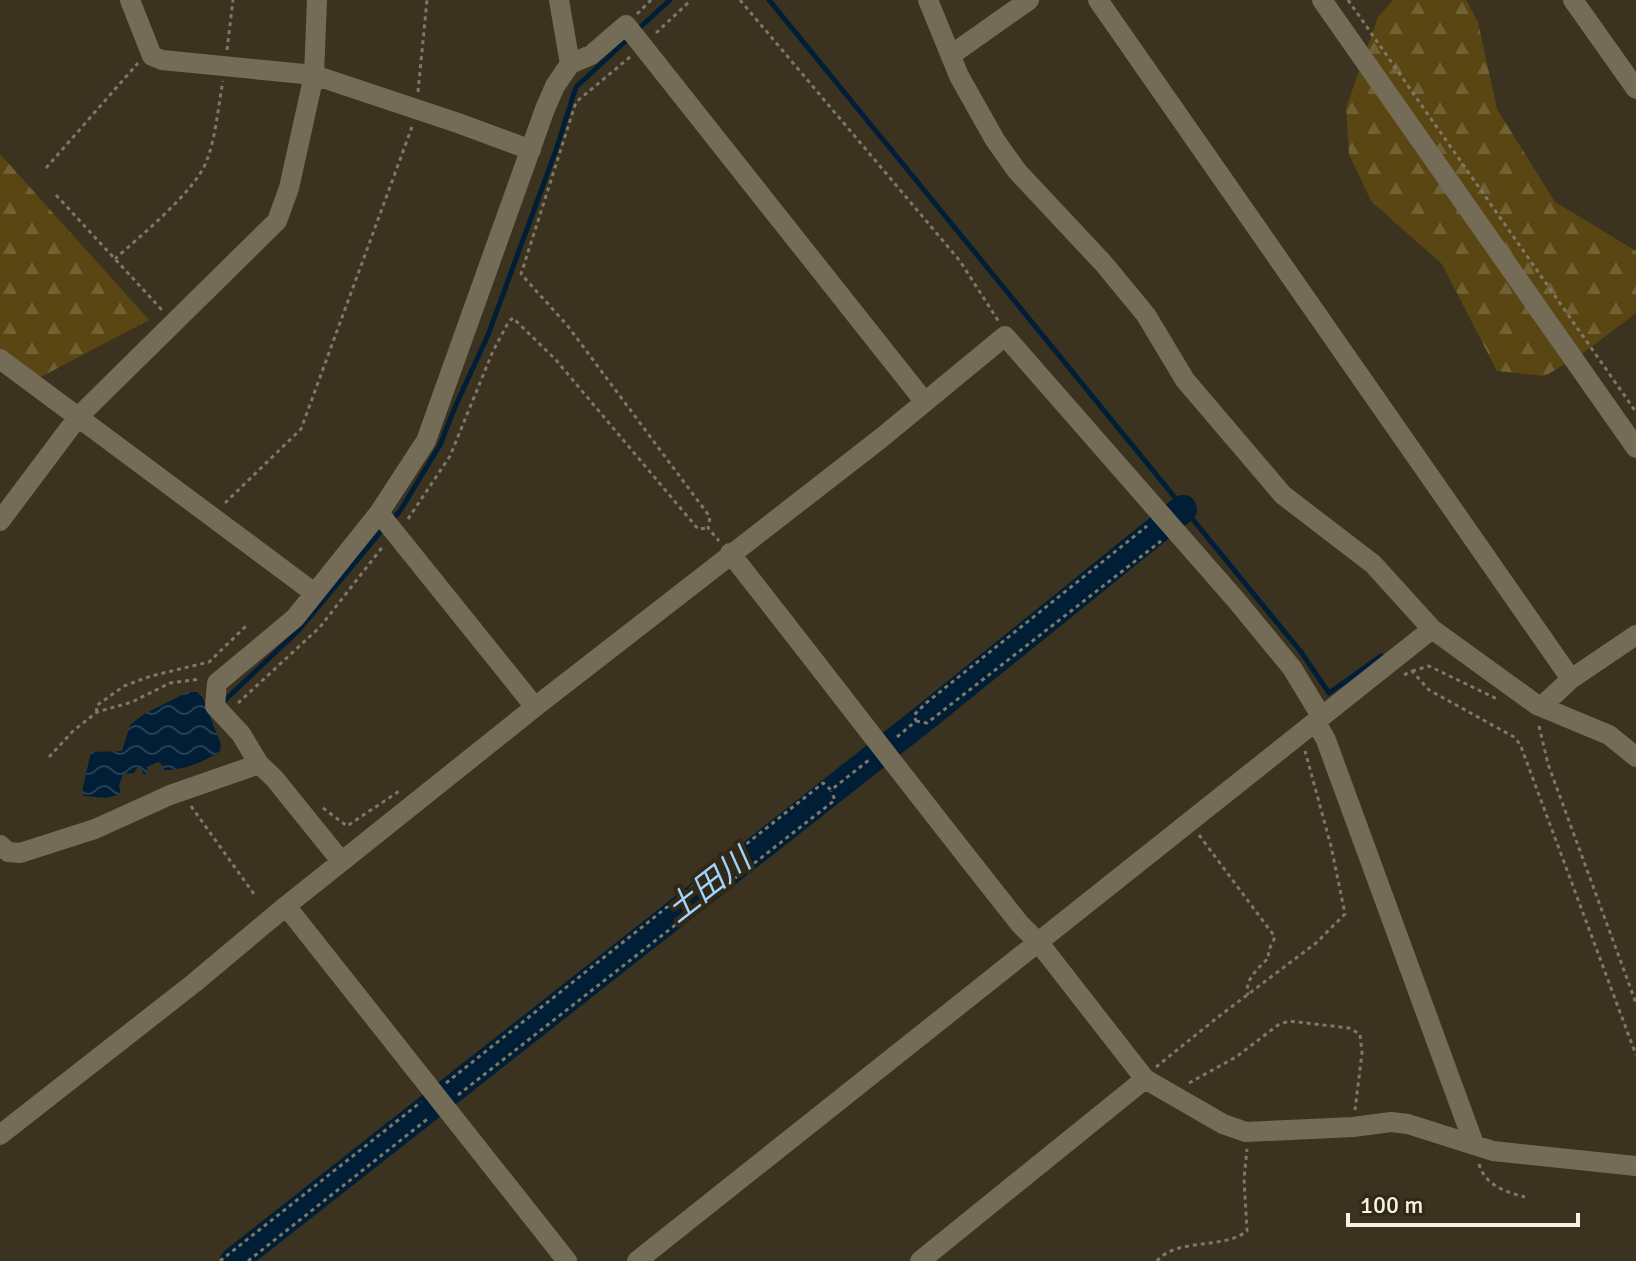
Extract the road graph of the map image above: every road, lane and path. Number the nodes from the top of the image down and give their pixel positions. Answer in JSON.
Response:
{"nodes":[{"id":1,"x":130,"y":0,"type":"edge"},
{"id":2,"x":233,"y":0,"type":"edge"},
{"id":3,"x":317,"y":0,"type":"edge"},
{"id":4,"x":427,"y":0,"type":"edge"},
{"id":5,"x":559,"y":0,"type":"edge"},
{"id":6,"x":691,"y":0,"type":"edge"},
{"id":7,"x":740,"y":0,"type":"edge"},
{"id":8,"x":928,"y":0,"type":"edge"},
{"id":9,"x":1029,"y":0,"type":"edge"},
{"id":10,"x":1098,"y":0,"type":"edge"},
{"id":11,"x":1322,"y":0,"type":"edge"},
{"id":12,"x":1348,"y":0,"type":"edge"},
{"id":13,"x":1573,"y":0,"type":"edge"},
{"id":14,"x":643,"y":46,"type":"junction"},
{"id":15,"x":951,"y":55,"type":"junction"},
{"id":16,"x":152,"y":56,"type":"junction"},
{"id":17,"x":570,"y":64,"type":"junction"},
{"id":18,"x":226,"y":65,"type":"junction"},
{"id":19,"x":314,"y":75,"type":"junction"},
{"id":20,"x":1636,"y":89,"type":"edge"},
{"id":21,"x":417,"y":108,"type":"junction"},
{"id":22,"x":531,"y":150,"type":"junction"},
{"id":23,"x":46,"y":168,"type":"dead end"},
{"id":24,"x":56,"y":195,"type":"dead end"},
{"id":25,"x":115,"y":259,"type":"junction"},
{"id":26,"x":174,"y":322,"type":"junction"},
{"id":27,"x":1005,"y":336,"type":"junction"},
{"id":28,"x":0,"y":359,"type":"edge"},
{"id":29,"x":924,"y":401,"type":"junction"},
{"id":30,"x":1636,"y":412,"type":"edge"},
{"id":31,"x":78,"y":417,"type":"junction"},
{"id":32,"x":1636,"y":448,"type":"edge"},
{"id":33,"x":379,"y":513,"type":"junction"},
{"id":34,"x":213,"y":517,"type":"junction"},
{"id":35,"x":0,"y":521,"type":"edge"},
{"id":36,"x":1163,"y":525,"type":"junction"},
{"id":37,"x":708,"y":528,"type":"junction"},
{"id":38,"x":397,"y":533,"type":"junction"},
{"id":39,"x":730,"y":553,"type":"junction"},
{"id":40,"x":313,"y":592,"type":"junction"},
{"id":41,"x":246,"y":626,"type":"dead end"},
{"id":42,"x":1432,"y":629,"type":"junction"},
{"id":43,"x":1636,"y":635,"type":"edge"},
{"id":44,"x":1412,"y":671,"type":"junction"},
{"id":45,"x":1399,"y":678,"type":"dead end"},
{"id":46,"x":1571,"y":679,"type":"junction"},
{"id":47,"x":217,"y":683,"type":"junction"},
{"id":48,"x":1509,"y":704,"type":"dead end"},
{"id":49,"x":1539,"y":706,"type":"junction"},
{"id":50,"x":535,"y":707,"type":"junction"},
{"id":51,"x":97,"y":712,"type":"junction"},
{"id":52,"x":221,"y":713,"type":"junction"},
{"id":53,"x":1319,"y":719,"type":"junction"},
{"id":54,"x":916,"y":721,"type":"junction"},
{"id":55,"x":1297,"y":737,"type":"junction"},
{"id":56,"x":884,"y":748,"type":"junction"},
{"id":57,"x":49,"y":757,"type":"dead end"},
{"id":58,"x":1636,"y":757,"type":"edge"},
{"id":59,"x":259,"y":764,"type":"junction"},
{"id":60,"x":410,"y":785,"type":"dead end"},
{"id":61,"x":831,"y":790,"type":"junction"},
{"id":62,"x":182,"y":791,"type":"junction"},
{"id":63,"x":322,"y":807,"type":"dead end"},
{"id":64,"x":1189,"y":823,"type":"junction"},
{"id":65,"x":0,"y":845,"type":"edge"},
{"id":66,"x":341,"y":861,"type":"junction"},
{"id":67,"x":254,"y":894,"type":"dead end"},
{"id":68,"x":286,"y":906,"type":"junction"},
{"id":69,"x":1039,"y":943,"type":"junction"},
{"id":70,"x":1248,"y":995,"type":"junction"},
{"id":71,"x":1636,"y":1003,"type":"edge"},
{"id":72,"x":1636,"y":1055,"type":"edge"},
{"id":73,"x":1144,"y":1078,"type":"junction"},
{"id":74,"x":1175,"y":1097,"type":"junction"},
{"id":75,"x":439,"y":1099,"type":"junction"},
{"id":76,"x":1353,"y":1127,"type":"junction"},
{"id":77,"x":1246,"y":1132,"type":"junction"},
{"id":78,"x":0,"y":1135,"type":"edge"},
{"id":79,"x":1476,"y":1144,"type":"junction"},
{"id":80,"x":1636,"y":1166,"type":"edge"},
{"id":81,"x":1525,"y":1197,"type":"dead end"},
{"id":82,"x":220,"y":1261,"type":"edge"},
{"id":83,"x":248,"y":1261,"type":"edge"},
{"id":84,"x":567,"y":1261,"type":"edge"},
{"id":85,"x":637,"y":1261,"type":"edge"},
{"id":86,"x":920,"y":1261,"type":"edge"},
{"id":87,"x":1157,"y":1261,"type":"edge"}],
"edges":[{"from":1,"to":16,"type":"street"},
{"from":2,"to":18,"type":"path"},
{"from":3,"to":19,"type":"street"},
{"from":4,"to":21,"type":"path"},
{"from":5,"to":17,"type":"street"},
{"from":6,"to":14,"type":"path"},
{"from":7,"to":27,"type":"path"},
{"from":8,"to":15,"type":"street"},
{"from":9,"to":15,"type":"street"},
{"from":10,"to":46,"type":"street"},
{"from":11,"to":32,"type":"street"},
{"from":12,"to":30,"type":"path"},
{"from":13,"to":20,"type":"street"},
{"from":14,"to":17,"type":"street"},
{"from":14,"to":29,"type":"street"},
{"from":14,"to":37,"type":"path"},
{"from":15,"to":42,"type":"street"},
{"from":16,"to":18,"type":"street"},
{"from":16,"to":23,"type":"path"},
{"from":17,"to":22,"type":"street"},
{"from":18,"to":19,"type":"street"},
{"from":18,"to":25,"type":"path"},
{"from":19,"to":21,"type":"street"},
{"from":19,"to":26,"type":"street"},
{"from":21,"to":22,"type":"street"},
{"from":21,"to":34,"type":"path"},
{"from":22,"to":33,"type":"street"},
{"from":24,"to":25,"type":"path"},
{"from":25,"to":26,"type":"path"},
{"from":26,"to":31,"type":"street"},
{"from":27,"to":29,"type":"street"},
{"from":27,"to":36,"type":"street"},
{"from":28,"to":31,"type":"street"},
{"from":29,"to":39,"type":"street"},
{"from":31,"to":34,"type":"street"},
{"from":31,"to":35,"type":"street"},
{"from":33,"to":38,"type":"street"},
{"from":33,"to":40,"type":"street"},
{"from":34,"to":40,"type":"street"},
{"from":36,"to":53,"type":"street"},
{"from":36,"to":54,"type":"path"},
{"from":36,"to":54,"type":"path"},
{"from":37,"to":38,"type":"path"},
{"from":37,"to":39,"type":"path"},
{"from":38,"to":50,"type":"street"},
{"from":38,"to":52,"type":"path"},
{"from":39,"to":50,"type":"street"},
{"from":39,"to":56,"type":"street"},
{"from":40,"to":47,"type":"street"},
{"from":41,"to":51,"type":"path"},
{"from":42,"to":49,"type":"street"},
{"from":42,"to":53,"type":"street"},
{"from":43,"to":46,"type":"street"},
{"from":44,"to":45,"type":"path"},
{"from":44,"to":48,"type":"path"},
{"from":44,"to":72,"type":"path"},
{"from":46,"to":49,"type":"street"},
{"from":47,"to":51,"type":"path"},
{"from":47,"to":52,"type":"street"},
{"from":49,"to":58,"type":"street"},
{"from":49,"to":71,"type":"path"},
{"from":50,"to":66,"type":"street"},
{"from":51,"to":57,"type":"path"},
{"from":52,"to":59,"type":"street"},
{"from":53,"to":55,"type":"street"},
{"from":53,"to":79,"type":"street"},
{"from":54,"to":56,"type":"path"},
{"from":55,"to":64,"type":"street"},
{"from":55,"to":70,"type":"path"},
{"from":56,"to":61,"type":"path"},
{"from":56,"to":69,"type":"street"},
{"from":59,"to":62,"type":"street"},
{"from":59,"to":66,"type":"street"},
{"from":60,"to":63,"type":"path"},
{"from":61,"to":75,"type":"path"},
{"from":61,"to":75,"type":"path"},
{"from":62,"to":65,"type":"street"},
{"from":62,"to":67,"type":"path"},
{"from":64,"to":69,"type":"street"},
{"from":64,"to":70,"type":"path"},
{"from":66,"to":68,"type":"street"},
{"from":68,"to":75,"type":"street"},
{"from":68,"to":78,"type":"street"},
{"from":69,"to":73,"type":"street"},
{"from":69,"to":85,"type":"street"},
{"from":70,"to":73,"type":"path"},
{"from":73,"to":74,"type":"street"},
{"from":73,"to":86,"type":"street"},
{"from":74,"to":76,"type":"path"},
{"from":74,"to":77,"type":"street"},
{"from":75,"to":82,"type":"path"},
{"from":75,"to":83,"type":"path"},
{"from":75,"to":84,"type":"street"},
{"from":76,"to":77,"type":"street"},
{"from":76,"to":79,"type":"street"},
{"from":77,"to":87,"type":"path"},
{"from":79,"to":80,"type":"street"},
{"from":79,"to":81,"type":"path"}]}
